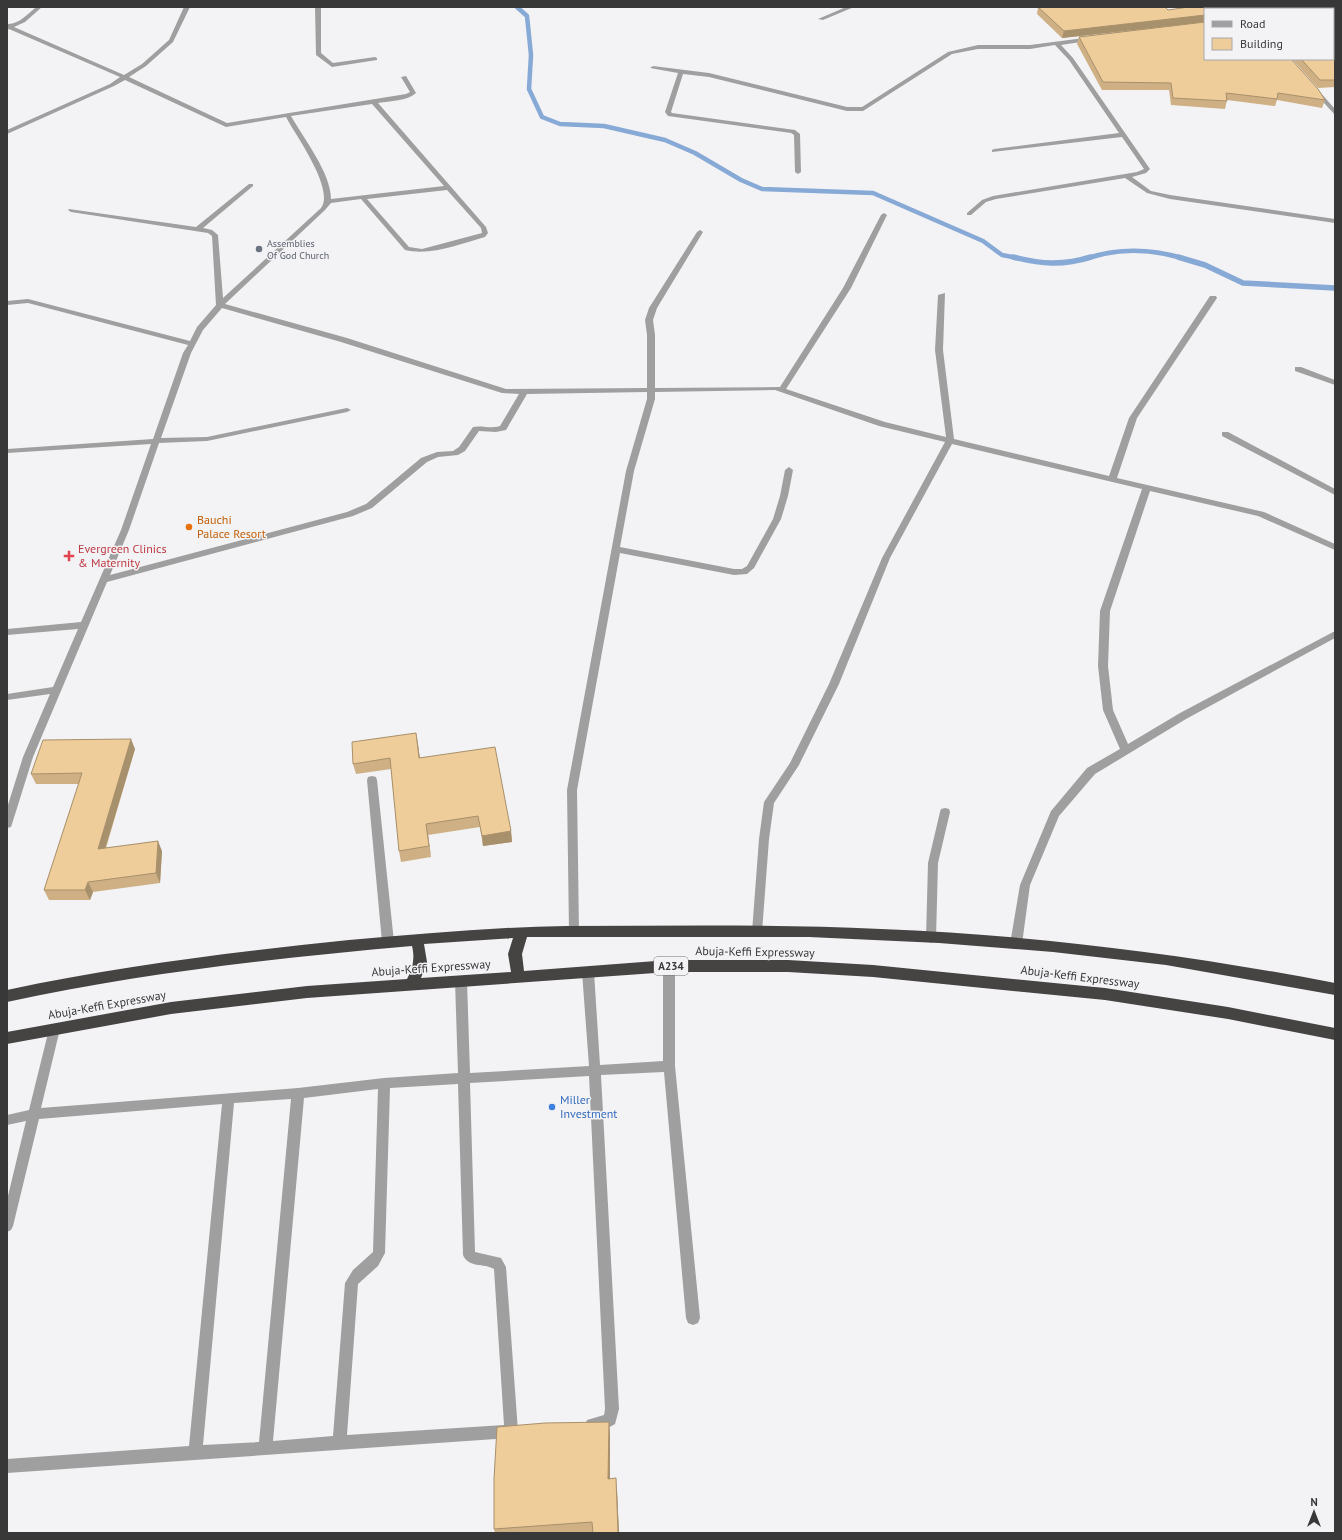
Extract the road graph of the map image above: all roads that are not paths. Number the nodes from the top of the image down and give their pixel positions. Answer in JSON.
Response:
{"nodes":[{"id":1,"x":39,"y":7,"type":"edge"},
{"id":2,"x":187,"y":7,"type":"edge"},
{"id":3,"x":318,"y":7,"type":"edge"},
{"id":4,"x":852,"y":7,"type":"edge"},
{"id":5,"x":821,"y":19,"type":"dead end"},
{"id":6,"x":8,"y":27,"type":"edge"},
{"id":7,"x":1102,"y":38,"type":"edge"},
{"id":8,"x":1057,"y":44,"type":"junction"},
{"id":9,"x":375,"y":59,"type":"dead end"},
{"id":10,"x":653,"y":68,"type":"dead end"},
{"id":11,"x":681,"y":72,"type":"junction"},
{"id":12,"x":124,"y":77,"type":"junction"},
{"id":13,"x":404,"y":77,"type":"dead end"},
{"id":14,"x":1313,"y":87,"type":"edge"},
{"id":15,"x":374,"y":102,"type":"junction"},
{"id":16,"x":1335,"y":113,"type":"edge"},
{"id":17,"x":288,"y":116,"type":"junction"},
{"id":18,"x":7,"y":132,"type":"edge"},
{"id":19,"x":1122,"y":135,"type":"junction"},
{"id":20,"x":994,"y":151,"type":"dead end"},
{"id":21,"x":798,"y":172,"type":"dead end"},
{"id":22,"x":1126,"y":176,"type":"junction"},
{"id":23,"x":251,"y":184,"type":"dead end"},
{"id":24,"x":448,"y":188,"type":"junction"},
{"id":25,"x":362,"y":198,"type":"junction"},
{"id":26,"x":328,"y":201,"type":"junction"},
{"id":27,"x":71,"y":210,"type":"dead end"},
{"id":28,"x":969,"y":214,"type":"dead end"},
{"id":29,"x":884,"y":215,"type":"dead end"},
{"id":30,"x":1335,"y":221,"type":"edge"},
{"id":31,"x":198,"y":229,"type":"junction"},
{"id":32,"x":700,"y":232,"type":"dead end"},
{"id":33,"x":942,"y":295,"type":"dead end"},
{"id":34,"x":1213,"y":298,"type":"dead end"},
{"id":35,"x":7,"y":303,"type":"edge"},
{"id":36,"x":220,"y":305,"type":"junction"},
{"id":37,"x":192,"y":344,"type":"junction"},
{"id":38,"x":1298,"y":369,"type":"dead end"},
{"id":39,"x":1335,"y":383,"type":"edge"},
{"id":40,"x":651,"y":389,"type":"junction"},
{"id":41,"x":782,"y":389,"type":"junction"},
{"id":42,"x":524,"y":392,"type":"junction"},
{"id":43,"x":347,"y":410,"type":"dead end"},
{"id":44,"x":1225,"y":434,"type":"dead end"},
{"id":45,"x":156,"y":441,"type":"junction"},
{"id":46,"x":950,"y":441,"type":"junction"},
{"id":47,"x":7,"y":451,"type":"edge"},
{"id":48,"x":789,"y":470,"type":"dead end"},
{"id":49,"x":1112,"y":479,"type":"junction"},
{"id":50,"x":1147,"y":487,"type":"junction"},
{"id":51,"x":1335,"y":492,"type":"edge"},
{"id":52,"x":1335,"y":547,"type":"edge"},
{"id":53,"x":615,"y":548,"type":"junction"},
{"id":54,"x":104,"y":580,"type":"junction"},
{"id":55,"x":84,"y":625,"type":"junction"},
{"id":56,"x":7,"y":632,"type":"edge"},
{"id":57,"x":1335,"y":634,"type":"edge"},
{"id":58,"x":56,"y":690,"type":"junction"},
{"id":59,"x":7,"y":697,"type":"edge"},
{"id":60,"x":1126,"y":750,"type":"junction"},
{"id":61,"x":372,"y":780,"type":"dead end"},
{"id":62,"x":945,"y":812,"type":"dead end"},
{"id":63,"x":7,"y":824,"type":"edge"},
{"id":64,"x":574,"y":931,"type":"junction"},
{"id":65,"x":523,"y":932,"type":"junction"},
{"id":66,"x":757,"y":932,"type":"junction"},
{"id":67,"x":931,"y":938,"type":"junction"},
{"id":68,"x":416,"y":940,"type":"junction"},
{"id":69,"x":388,"y":942,"type":"junction"},
{"id":70,"x":1016,"y":944,"type":"junction"},
{"id":71,"x":669,"y":966,"type":"junction"},
{"id":72,"x":588,"y":972,"type":"junction"},
{"id":73,"x":520,"y":977,"type":"junction"},
{"id":74,"x":461,"y":981,"type":"junction"},
{"id":75,"x":411,"y":984,"type":"junction"},
{"id":76,"x":1335,"y":989,"type":"edge"},
{"id":77,"x":7,"y":996,"type":"edge"},
{"id":78,"x":54,"y":1029,"type":"junction"},
{"id":79,"x":1335,"y":1034,"type":"edge"},
{"id":80,"x":7,"y":1038,"type":"edge"},
{"id":81,"x":669,"y":1066,"type":"junction"},
{"id":82,"x":595,"y":1069,"type":"junction"},
{"id":83,"x":463,"y":1077,"type":"junction"},
{"id":84,"x":384,"y":1083,"type":"junction"},
{"id":85,"x":298,"y":1093,"type":"junction"},
{"id":86,"x":228,"y":1100,"type":"junction"},
{"id":87,"x":34,"y":1114,"type":"junction"},
{"id":88,"x":7,"y":1120,"type":"edge"},
{"id":89,"x":7,"y":1226,"type":"edge"},
{"id":90,"x":693,"y":1318,"type":"dead end"},
{"id":91,"x":579,"y":1426,"type":"edge"},
{"id":92,"x":526,"y":1430,"type":"edge"},
{"id":93,"x":511,"y":1431,"type":"junction"},
{"id":94,"x":340,"y":1442,"type":"junction"},
{"id":95,"x":265,"y":1448,"type":"junction"},
{"id":96,"x":195,"y":1453,"type":"junction"},
{"id":97,"x":7,"y":1466,"type":"edge"}],
"edges":[{"from":1,"to":6,"type":"street"},
{"from":2,"to":12,"type":"street"},
{"from":3,"to":9,"type":"street"},
{"from":4,"to":5,"type":"street"},
{"from":6,"to":12,"type":"street"},
{"from":7,"to":8,"type":"street"},
{"from":8,"to":11,"type":"street"},
{"from":8,"to":19,"type":"street"},
{"from":10,"to":11,"type":"street"},
{"from":11,"to":21,"type":"street"},
{"from":12,"to":17,"type":"street"},
{"from":12,"to":18,"type":"street"},
{"from":13,"to":15,"type":"street"},
{"from":14,"to":16,"type":"street"},
{"from":15,"to":17,"type":"street"},
{"from":15,"to":24,"type":"street"},
{"from":17,"to":26,"type":"street"},
{"from":19,"to":20,"type":"street"},
{"from":19,"to":22,"type":"street"},
{"from":22,"to":28,"type":"street"},
{"from":22,"to":30,"type":"street"},
{"from":23,"to":31,"type":"street"},
{"from":24,"to":25,"type":"street"},
{"from":24,"to":25,"type":"street"},
{"from":25,"to":26,"type":"street"},
{"from":26,"to":36,"type":"street"},
{"from":27,"to":31,"type":"street"},
{"from":29,"to":41,"type":"street"},
{"from":31,"to":36,"type":"street"},
{"from":32,"to":40,"type":"street"},
{"from":33,"to":46,"type":"street"},
{"from":34,"to":49,"type":"street"},
{"from":35,"to":37,"type":"street"},
{"from":36,"to":37,"type":"street"},
{"from":36,"to":42,"type":"street"},
{"from":37,"to":45,"type":"street"},
{"from":38,"to":39,"type":"street"},
{"from":40,"to":41,"type":"street"},
{"from":40,"to":42,"type":"street"},
{"from":40,"to":53,"type":"street"},
{"from":41,"to":46,"type":"street"},
{"from":42,"to":54,"type":"street"},
{"from":43,"to":45,"type":"street"},
{"from":44,"to":51,"type":"street"},
{"from":45,"to":47,"type":"street"},
{"from":45,"to":54,"type":"street"},
{"from":46,"to":49,"type":"street"},
{"from":46,"to":66,"type":"street"},
{"from":48,"to":53,"type":"street"},
{"from":49,"to":50,"type":"street"},
{"from":50,"to":52,"type":"street"},
{"from":50,"to":60,"type":"street"},
{"from":53,"to":64,"type":"street"},
{"from":54,"to":55,"type":"street"},
{"from":55,"to":56,"type":"street"},
{"from":55,"to":58,"type":"street"},
{"from":57,"to":60,"type":"street"},
{"from":58,"to":59,"type":"street"},
{"from":58,"to":63,"type":"street"},
{"from":60,"to":70,"type":"street"},
{"from":61,"to":69,"type":"street"},
{"from":62,"to":67,"type":"street"},
{"from":64,"to":65,"type":"highway","name":"Abuja-Keffi Expressway"},
{"from":64,"to":66,"type":"highway","name":"Abuja-Keffi Expressway"},
{"from":65,"to":68,"type":"highway","name":"Abuja-Keffi Expressway"},
{"from":65,"to":73,"type":"highway"},
{"from":66,"to":67,"type":"highway","name":"Abuja-Keffi Expressway"},
{"from":67,"to":70,"type":"highway","name":"Abuja-Keffi Expressway"},
{"from":68,"to":69,"type":"highway","name":"Abuja-Keffi Expressway"},
{"from":68,"to":75,"type":"highway"},
{"from":69,"to":77,"type":"highway","name":"Abuja-Keffi Expressway"},
{"from":70,"to":76,"type":"highway","name":"Abuja-Keffi Expressway"},
{"from":71,"to":72,"type":"highway","name":"Abuja-Keffi Expressway","number":"A234"},
{"from":71,"to":79,"type":"highway","name":"Abuja-Keffi Expressway","number":"A234"},
{"from":71,"to":81,"type":"street"},
{"from":72,"to":73,"type":"highway","name":"Abuja-Keffi Expressway","number":"A234"},
{"from":72,"to":82,"type":"street"},
{"from":73,"to":74,"type":"highway","name":"Abuja-Keffi Expressway","number":"A234"},
{"from":74,"to":75,"type":"highway","name":"Abuja-Keffi Expressway","number":"A234"},
{"from":74,"to":83,"type":"street"},
{"from":75,"to":78,"type":"highway","name":"Abuja-Keffi Expressway","number":"A234"},
{"from":78,"to":80,"type":"highway","name":"Abuja-Keffi Expressway","number":"A234"},
{"from":78,"to":87,"type":"street"},
{"from":81,"to":82,"type":"street"},
{"from":81,"to":90,"type":"street"},
{"from":82,"to":83,"type":"street"},
{"from":82,"to":91,"type":"street"},
{"from":83,"to":84,"type":"street"},
{"from":83,"to":93,"type":"street"},
{"from":84,"to":85,"type":"street"},
{"from":84,"to":94,"type":"street"},
{"from":85,"to":86,"type":"street"},
{"from":85,"to":95,"type":"street"},
{"from":86,"to":87,"type":"street"},
{"from":86,"to":96,"type":"street"},
{"from":87,"to":88,"type":"street"},
{"from":87,"to":89,"type":"street"},
{"from":92,"to":93,"type":"street"},
{"from":93,"to":94,"type":"street"},
{"from":94,"to":95,"type":"street"},
{"from":95,"to":96,"type":"street"},
{"from":96,"to":97,"type":"street"}]}
